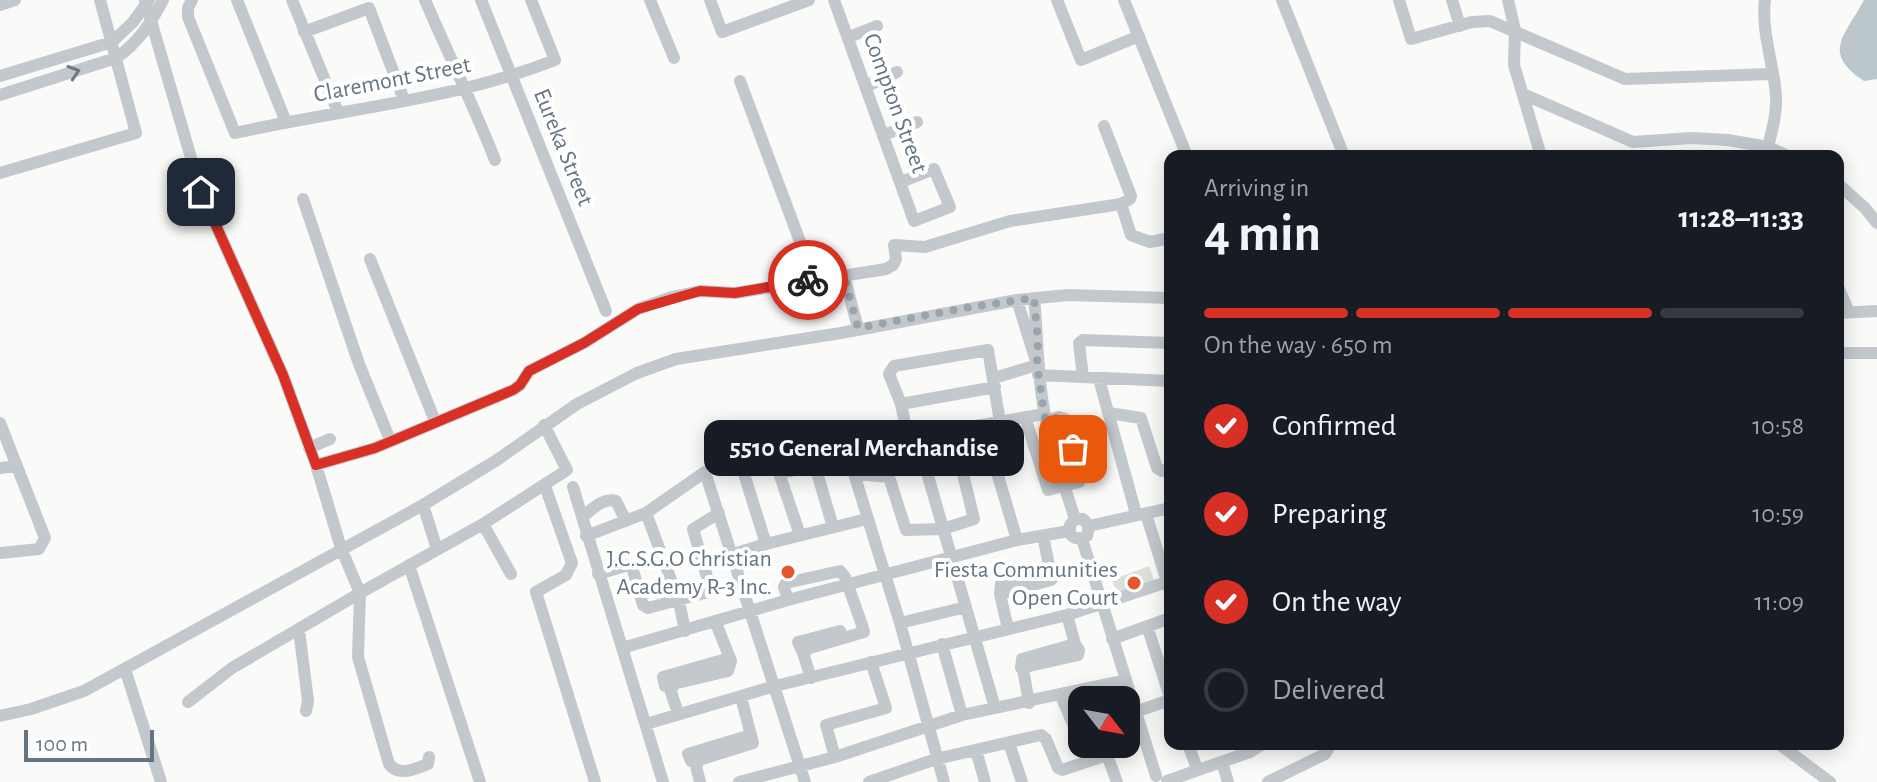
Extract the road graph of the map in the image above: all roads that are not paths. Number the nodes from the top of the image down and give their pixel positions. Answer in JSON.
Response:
{"nodes":[{"id":1,"x":15,"y":0,"type":"edge"},
{"id":2,"x":100,"y":0,"type":"edge"},
{"id":3,"x":163,"y":0,"type":"edge"},
{"id":4,"x":192,"y":0,"type":"edge"},
{"id":5,"x":237,"y":0,"type":"edge"},
{"id":6,"x":292,"y":0,"type":"edge"},
{"id":7,"x":425,"y":0,"type":"edge"},
{"id":8,"x":481,"y":0,"type":"edge"},
{"id":9,"x":531,"y":0,"type":"edge"},
{"id":10,"x":650,"y":0,"type":"edge"},
{"id":11,"x":710,"y":0,"type":"edge"},
{"id":12,"x":809,"y":0,"type":"edge"},
{"id":13,"x":834,"y":0,"type":"edge"},
{"id":14,"x":1057,"y":0,"type":"edge"},
{"id":15,"x":1124,"y":0,"type":"edge"},
{"id":16,"x":1282,"y":0,"type":"edge"},
{"id":17,"x":1399,"y":0,"type":"edge"},
{"id":18,"x":1452,"y":0,"type":"edge"},
{"id":19,"x":1508,"y":0,"type":"edge"},
{"id":20,"x":1765,"y":0,"type":"edge"},
{"id":21,"x":147,"y":1,"type":"edge"},
{"id":22,"x":0,"y":5,"type":"edge"},
{"id":23,"x":151,"y":24,"type":"junction"},
{"id":24,"x":877,"y":26,"type":"dead end"},
{"id":25,"x":1460,"y":26,"type":"junction"},
{"id":26,"x":1515,"y":30,"type":"junction"},
{"id":27,"x":304,"y":32,"type":"junction"},
{"id":28,"x":1139,"y":36,"type":"junction"},
{"id":29,"x":849,"y":37,"type":"junction"},
{"id":30,"x":112,"y":42,"type":"junction"},
{"id":31,"x":116,"y":58,"type":"junction"},
{"id":32,"x":674,"y":58,"type":"dead end"},
{"id":33,"x":897,"y":72,"type":"dead end"},
{"id":34,"x":1771,"y":74,"type":"junction"},
{"id":35,"x":0,"y":76,"type":"edge"},
{"id":36,"x":512,"y":77,"type":"junction"},
{"id":37,"x":740,"y":81,"type":"dead end"},
{"id":38,"x":867,"y":86,"type":"junction"},
{"id":39,"x":463,"y":88,"type":"junction"},
{"id":40,"x":1523,"y":94,"type":"junction"},
{"id":41,"x":0,"y":95,"type":"edge"},
{"id":42,"x":404,"y":100,"type":"junction"},
{"id":43,"x":338,"y":112,"type":"junction"},
{"id":44,"x":286,"y":122,"type":"junction"},
{"id":45,"x":917,"y":122,"type":"dead end"},
{"id":46,"x":1104,"y":126,"type":"dead end"},
{"id":47,"x":884,"y":135,"type":"junction"},
{"id":48,"x":1633,"y":142,"type":"junction"},
{"id":49,"x":1768,"y":147,"type":"junction"},
{"id":50,"x":1185,"y":150,"type":"edge"},
{"id":51,"x":1342,"y":150,"type":"edge"},
{"id":52,"x":1539,"y":150,"type":"edge"},
{"id":53,"x":1634,"y":150,"type":"edge"},
{"id":54,"x":1775,"y":150,"type":"edge"},
{"id":55,"x":495,"y":160,"type":"dead end"},
{"id":56,"x":0,"y":173,"type":"edge"},
{"id":57,"x":901,"y":182,"type":"junction"},
{"id":58,"x":1844,"y":189,"type":"edge"},
{"id":59,"x":303,"y":199,"type":"dead end"},
{"id":60,"x":1121,"y":204,"type":"junction"},
{"id":61,"x":1877,"y":223,"type":"edge"},
{"id":62,"x":1164,"y":239,"type":"edge"},
{"id":63,"x":370,"y":259,"type":"dead end"},
{"id":64,"x":844,"y":276,"type":"junction"},
{"id":65,"x":814,"y":279,"type":"junction"},
{"id":66,"x":1034,"y":298,"type":"junction"},
{"id":67,"x":1164,"y":298,"type":"edge"},
{"id":68,"x":1017,"y":300,"type":"junction"},
{"id":69,"x":606,"y":311,"type":"dead end"},
{"id":70,"x":1877,"y":311,"type":"edge"},
{"id":71,"x":1844,"y":312,"type":"edge"},
{"id":72,"x":858,"y":328,"type":"junction"},
{"id":73,"x":1164,"y":343,"type":"edge"},
{"id":74,"x":1844,"y":353,"type":"edge"},
{"id":75,"x":1877,"y":353,"type":"edge"},
{"id":76,"x":1037,"y":368,"type":"junction"},
{"id":77,"x":1083,"y":377,"type":"junction"},
{"id":78,"x":1099,"y":379,"type":"junction"},
{"id":79,"x":1164,"y":381,"type":"edge"},
{"id":80,"x":994,"y":382,"type":"junction"},
{"id":81,"x":901,"y":404,"type":"junction"},
{"id":82,"x":1109,"y":413,"type":"junction"},
{"id":83,"x":1025,"y":417,"type":"junction"},
{"id":84,"x":1045,"y":418,"type":"junction"},
{"id":85,"x":435,"y":421,"type":"junction"},
{"id":86,"x":1000,"y":422,"type":"junction"},
{"id":87,"x":0,"y":423,"type":"edge"},
{"id":88,"x":544,"y":425,"type":"junction"},
{"id":89,"x":983,"y":425,"type":"junction"},
{"id":90,"x":912,"y":438,"type":"junction"},
{"id":91,"x":330,"y":439,"type":"dead end"},
{"id":92,"x":848,"y":439,"type":"junction"},
{"id":93,"x":390,"y":440,"type":"junction"},
{"id":94,"x":309,"y":448,"type":"junction"},
{"id":95,"x":771,"y":449,"type":"junction"},
{"id":96,"x":848,"y":454,"type":"junction"},
{"id":97,"x":739,"y":458,"type":"junction"},
{"id":98,"x":993,"y":460,"type":"junction"},
{"id":99,"x":316,"y":465,"type":"junction"},
{"id":100,"x":17,"y":466,"type":"junction"},
{"id":101,"x":815,"y":466,"type":"junction"},
{"id":102,"x":0,"y":468,"type":"edge"},
{"id":103,"x":1164,"y":470,"type":"edge"},
{"id":104,"x":705,"y":472,"type":"junction"},
{"id":105,"x":780,"y":473,"type":"junction"},
{"id":106,"x":856,"y":474,"type":"junction"},
{"id":107,"x":545,"y":486,"type":"junction"},
{"id":108,"x":1065,"y":486,"type":"junction"},
{"id":109,"x":573,"y":487,"type":"dead end"},
{"id":110,"x":423,"y":505,"type":"junction"},
{"id":111,"x":1164,"y":509,"type":"edge"},
{"id":112,"x":646,"y":513,"type":"junction"},
{"id":113,"x":719,"y":513,"type":"junction"},
{"id":114,"x":1141,"y":514,"type":"junction"},
{"id":115,"x":582,"y":517,"type":"junction"},
{"id":116,"x":867,"y":519,"type":"junction"},
{"id":117,"x":626,"y":521,"type":"junction"},
{"id":118,"x":483,"y":524,"type":"junction"},
{"id":119,"x":1072,"y":525,"type":"junction"},
{"id":120,"x":1089,"y":526,"type":"junction"},
{"id":121,"x":833,"y":527,"type":"junction"},
{"id":122,"x":943,"y":529,"type":"junction"},
{"id":123,"x":800,"y":535,"type":"junction"},
{"id":124,"x":586,"y":536,"type":"junction"},
{"id":125,"x":1043,"y":536,"type":"junction"},
{"id":126,"x":1082,"y":539,"type":"junction"},
{"id":127,"x":1017,"y":540,"type":"junction"},
{"id":128,"x":766,"y":544,"type":"junction"},
{"id":129,"x":341,"y":548,"type":"junction"},
{"id":130,"x":437,"y":549,"type":"junction"},
{"id":131,"x":0,"y":553,"type":"edge"},
{"id":132,"x":733,"y":554,"type":"junction"},
{"id":133,"x":952,"y":559,"type":"junction"},
{"id":134,"x":409,"y":565,"type":"junction"},
{"id":135,"x":511,"y":574,"type":"dead end"},
{"id":136,"x":598,"y":574,"type":"junction"},
{"id":137,"x":886,"y":576,"type":"junction"},
{"id":138,"x":1164,"y":576,"type":"edge"},
{"id":139,"x":848,"y":586,"type":"junction"},
{"id":140,"x":1164,"y":588,"type":"edge"},
{"id":141,"x":360,"y":593,"type":"junction"},
{"id":142,"x":679,"y":601,"type":"junction"},
{"id":143,"x":1101,"y":604,"type":"junction"},
{"id":144,"x":966,"y":607,"type":"junction"},
{"id":145,"x":750,"y":612,"type":"junction"},
{"id":146,"x":1067,"y":615,"type":"junction"},
{"id":147,"x":1164,"y":620,"type":"edge"},
{"id":148,"x":716,"y":623,"type":"junction"},
{"id":149,"x":900,"y":623,"type":"junction"},
{"id":150,"x":1147,"y":626,"type":"junction"},
{"id":151,"x":1008,"y":629,"type":"junction"},
{"id":152,"x":299,"y":630,"type":"junction"},
{"id":153,"x":685,"y":631,"type":"junction"},
{"id":154,"x":976,"y":637,"type":"junction"},
{"id":155,"x":1112,"y":639,"type":"junction"},
{"id":156,"x":942,"y":644,"type":"junction"},
{"id":157,"x":622,"y":648,"type":"junction"},
{"id":158,"x":907,"y":653,"type":"junction"},
{"id":159,"x":871,"y":662,"type":"junction"},
{"id":160,"x":125,"y":669,"type":"junction"},
{"id":161,"x":811,"y":678,"type":"junction"},
{"id":162,"x":1164,"y":679,"type":"edge"},
{"id":163,"x":1126,"y":680,"type":"junction"},
{"id":164,"x":775,"y":686,"type":"junction"},
{"id":165,"x":1127,"y":686,"type":"edge"},
{"id":166,"x":1061,"y":696,"type":"junction"},
{"id":167,"x":741,"y":697,"type":"junction"},
{"id":168,"x":1164,"y":700,"type":"edge"},
{"id":169,"x":188,"y":702,"type":"dead end"},
{"id":170,"x":1029,"y":703,"type":"junction"},
{"id":171,"x":995,"y":708,"type":"junction"},
{"id":172,"x":1140,"y":710,"type":"edge"},
{"id":173,"x":306,"y":711,"type":"dead end"},
{"id":174,"x":1068,"y":712,"type":"edge"},
{"id":175,"x":678,"y":713,"type":"junction"},
{"id":176,"x":962,"y":715,"type":"junction"},
{"id":177,"x":0,"y":716,"type":"edge"},
{"id":178,"x":646,"y":724,"type":"junction"},
{"id":179,"x":928,"y":725,"type":"junction"},
{"id":180,"x":1140,"y":734,"type":"edge"},
{"id":181,"x":1009,"y":743,"type":"junction"},
{"id":182,"x":976,"y":750,"type":"junction"},
{"id":183,"x":1189,"y":750,"type":"edge"},
{"id":184,"x":1253,"y":750,"type":"edge"},
{"id":185,"x":1327,"y":750,"type":"edge"},
{"id":186,"x":1787,"y":750,"type":"edge"},
{"id":187,"x":429,"y":757,"type":"dead end"},
{"id":188,"x":835,"y":757,"type":"junction"},
{"id":189,"x":936,"y":759,"type":"junction"},
{"id":190,"x":1222,"y":762,"type":"junction"},
{"id":191,"x":800,"y":767,"type":"junction"},
{"id":192,"x":1191,"y":775,"type":"edge"},
{"id":193,"x":1160,"y":780,"type":"edge"},
{"id":194,"x":161,"y":782,"type":"edge"},
{"id":195,"x":480,"y":782,"type":"edge"},
{"id":196,"x":595,"y":782,"type":"edge"},
{"id":197,"x":663,"y":782,"type":"edge"},
{"id":198,"x":700,"y":782,"type":"edge"},
{"id":199,"x":739,"y":782,"type":"edge"},
{"id":200,"x":805,"y":782,"type":"edge"},
{"id":201,"x":869,"y":782,"type":"edge"},
{"id":202,"x":944,"y":782,"type":"edge"},
{"id":203,"x":985,"y":782,"type":"edge"},
{"id":204,"x":1022,"y":782,"type":"edge"},
{"id":205,"x":1117,"y":782,"type":"edge"},
{"id":206,"x":1228,"y":782,"type":"edge"},
{"id":207,"x":1268,"y":782,"type":"edge"},
{"id":208,"x":1830,"y":782,"type":"edge"}],
"edges":[{"from":1,"to":22,"type":"street"},
{"from":2,"to":30,"type":"street"},
{"from":3,"to":23,"type":"street"},
{"from":4,"to":44,"type":"street","name":"Claremont Street"},
{"from":5,"to":44,"type":"street"},
{"from":6,"to":27,"type":"street"},
{"from":7,"to":39,"type":"street"},
{"from":8,"to":36,"type":"street","name":"Eureka Street"},
{"from":9,"to":36,"type":"street","name":"Claremont Street"},
{"from":10,"to":32,"type":"street"},
{"from":11,"to":12,"type":"street"},
{"from":13,"to":29,"type":"street","name":"Compton Street"},
{"from":14,"to":28,"type":"street"},
{"from":15,"to":28,"type":"street"},
{"from":16,"to":51,"type":"street"},
{"from":17,"to":25,"type":"street"},
{"from":18,"to":25,"type":"street"},
{"from":19,"to":26,"type":"street"},
{"from":20,"to":34,"type":"street"},
{"from":21,"to":23,"type":"street"},
{"from":21,"to":30,"type":"street"},
{"from":23,"to":31,"type":"street"},
{"from":23,"to":94,"type":"street"},
{"from":24,"to":29,"type":"street"},
{"from":25,"to":26,"type":"street"},
{"from":26,"to":34,"type":"street"},
{"from":26,"to":40,"type":"street"},
{"from":27,"to":42,"type":"street"},
{"from":27,"to":43,"type":"street"},
{"from":28,"to":50,"type":"street"},
{"from":29,"to":38,"type":"street","name":"Compton Street"},
{"from":30,"to":31,"type":"street"},
{"from":30,"to":35,"type":"street"},
{"from":41,"to":31,"type":"street","one_way":true},
{"from":31,"to":56,"type":"street"},
{"from":33,"to":38,"type":"street"},
{"from":34,"to":49,"type":"street"},
{"from":36,"to":39,"type":"street","name":"Claremont Street"},
{"from":36,"to":69,"type":"street","name":"Eureka Street"},
{"from":37,"to":65,"type":"street"},
{"from":38,"to":47,"type":"street","name":"Compton Street"},
{"from":39,"to":42,"type":"street","name":"Claremont Street"},
{"from":39,"to":55,"type":"street"},
{"from":40,"to":48,"type":"street"},
{"from":40,"to":52,"type":"street"},
{"from":42,"to":43,"type":"street","name":"Claremont Street"},
{"from":43,"to":44,"type":"street","name":"Claremont Street"},
{"from":45,"to":47,"type":"street"},
{"from":46,"to":60,"type":"street"},
{"from":47,"to":57,"type":"street","name":"Compton Street"},
{"from":48,"to":49,"type":"street"},
{"from":48,"to":53,"type":"street"},
{"from":49,"to":54,"type":"street"},
{"from":57,"to":57,"type":"street","name":"Compton Street"},
{"from":58,"to":61,"type":"street"},
{"from":59,"to":93,"type":"street"},
{"from":60,"to":62,"type":"street"},
{"from":60,"to":64,"type":"street"},
{"from":63,"to":85,"type":"street"},
{"from":64,"to":65,"type":"street"},
{"from":64,"to":72,"type":"street"},
{"from":65,"to":85,"type":"street"},
{"from":66,"to":67,"type":"street"},
{"from":66,"to":68,"type":"street"},
{"from":66,"to":76,"type":"street"},
{"from":68,"to":72,"type":"street"},
{"from":68,"to":76,"type":"street"},
{"from":70,"to":71,"type":"street"},
{"from":72,"to":88,"type":"street"},
{"from":73,"to":77,"type":"street"},
{"from":74,"to":75,"type":"street"},
{"from":76,"to":77,"type":"street"},
{"from":76,"to":80,"type":"street"},
{"from":76,"to":84,"type":"street"},
{"from":77,"to":78,"type":"street"},
{"from":78,"to":79,"type":"street"},
{"from":78,"to":82,"type":"street"},
{"from":80,"to":81,"type":"street"},
{"from":80,"to":81,"type":"street"},
{"from":80,"to":86,"type":"street"},
{"from":81,"to":90,"type":"street"},
{"from":82,"to":103,"type":"street"},
{"from":82,"to":114,"type":"street"},
{"from":83,"to":84,"type":"street"},
{"from":83,"to":86,"type":"street"},
{"from":83,"to":108,"type":"street"},
{"from":84,"to":108,"type":"street"},
{"from":85,"to":93,"type":"street"},
{"from":86,"to":89,"type":"street"},
{"from":87,"to":100,"type":"street"},
{"from":88,"to":107,"type":"street"},
{"from":88,"to":110,"type":"street"},
{"from":89,"to":90,"type":"street"},
{"from":89,"to":98,"type":"street"},
{"from":90,"to":92,"type":"street"},
{"from":90,"to":122,"type":"street"},
{"from":91,"to":94,"type":"street"},
{"from":92,"to":95,"type":"street"},
{"from":92,"to":96,"type":"street"},
{"from":93,"to":99,"type":"street"},
{"from":94,"to":99,"type":"street"},
{"from":95,"to":97,"type":"street"},
{"from":95,"to":105,"type":"street"},
{"from":96,"to":101,"type":"street"},
{"from":96,"to":106,"type":"street"},
{"from":97,"to":104,"type":"street"},
{"from":97,"to":128,"type":"street"},
{"from":98,"to":122,"type":"street"},
{"from":98,"to":127,"type":"street"},
{"from":99,"to":129,"type":"street"},
{"from":100,"to":102,"type":"street"},
{"from":100,"to":131,"type":"street"},
{"from":101,"to":105,"type":"street"},
{"from":101,"to":121,"type":"street"},
{"from":104,"to":112,"type":"street"},
{"from":104,"to":113,"type":"street"},
{"from":105,"to":123,"type":"street"},
{"from":106,"to":116,"type":"street"},
{"from":106,"to":122,"type":"street"},
{"from":107,"to":118,"type":"street"},
{"from":107,"to":196,"type":"street"},
{"from":108,"to":119,"type":"street"},
{"from":109,"to":115,"type":"street"},
{"from":110,"to":129,"type":"street"},
{"from":110,"to":130,"type":"street"},
{"from":111,"to":114,"type":"street"},
{"from":112,"to":117,"type":"street"},
{"from":112,"to":142,"type":"street"},
{"from":113,"to":132,"type":"street"},
{"from":113,"to":142,"type":"street"},
{"from":114,"to":120,"type":"street"},
{"from":114,"to":138,"type":"street"},
{"from":115,"to":117,"type":"street"},
{"from":115,"to":124,"type":"street"},
{"from":116,"to":121,"type":"street"},
{"from":116,"to":137,"type":"street"},
{"from":117,"to":124,"type":"street"},
{"from":118,"to":130,"type":"street"},
{"from":118,"to":135,"type":"street"},
{"from":119,"to":120,"type":"street"},
{"from":119,"to":125,"type":"street"},
{"from":119,"to":126,"type":"street"},
{"from":120,"to":126,"type":"street"},
{"from":121,"to":123,"type":"street"},
{"from":122,"to":133,"type":"street"},
{"from":123,"to":128,"type":"street"},
{"from":124,"to":136,"type":"street"},
{"from":125,"to":127,"type":"street"},
{"from":125,"to":151,"type":"street"},
{"from":126,"to":143,"type":"street"},
{"from":127,"to":133,"type":"street"},
{"from":128,"to":132,"type":"street"},
{"from":129,"to":141,"type":"street"},
{"from":129,"to":160,"type":"street"},
{"from":130,"to":134,"type":"street"},
{"from":132,"to":145,"type":"street"},
{"from":133,"to":137,"type":"street"},
{"from":133,"to":144,"type":"street"},
{"from":134,"to":141,"type":"street"},
{"from":134,"to":195,"type":"street"},
{"from":136,"to":142,"type":"street"},
{"from":136,"to":157,"type":"street"},
{"from":137,"to":139,"type":"street"},
{"from":137,"to":149,"type":"street"},
{"from":139,"to":145,"type":"street"},
{"from":139,"to":161,"type":"street"},
{"from":140,"to":143,"type":"street"},
{"from":141,"to":152,"type":"street"},
{"from":141,"to":187,"type":"street"},
{"from":142,"to":153,"type":"street"},
{"from":143,"to":146,"type":"street"},
{"from":143,"to":155,"type":"street"},
{"from":144,"to":149,"type":"street"},
{"from":144,"to":154,"type":"street"},
{"from":145,"to":148,"type":"street"},
{"from":145,"to":164,"type":"street"},
{"from":146,"to":151,"type":"street"},
{"from":146,"to":170,"type":"street"},
{"from":147,"to":150,"type":"street"},
{"from":148,"to":153,"type":"street"},
{"from":148,"to":175,"type":"street"},
{"from":149,"to":158,"type":"street"},
{"from":150,"to":155,"type":"street"},
{"from":150,"to":162,"type":"street"},
{"from":151,"to":154,"type":"street"},
{"from":152,"to":169,"type":"street"},
{"from":152,"to":173,"type":"street"},
{"from":153,"to":157,"type":"street"},
{"from":154,"to":156,"type":"street"},
{"from":154,"to":171,"type":"street"},
{"from":155,"to":163,"type":"street"},
{"from":156,"to":158,"type":"street"},
{"from":156,"to":176,"type":"street"},
{"from":157,"to":178,"type":"street"},
{"from":158,"to":159,"type":"street"},
{"from":158,"to":179,"type":"street"},
{"from":159,"to":161,"type":"street"},
{"from":159,"to":188,"type":"street"},
{"from":160,"to":177,"type":"street"},
{"from":160,"to":194,"type":"street"},
{"from":161,"to":164,"type":"street"},
{"from":163,"to":165,"type":"street"},
{"from":163,"to":166,"type":"street"},
{"from":164,"to":167,"type":"street"},
{"from":164,"to":191,"type":"street"},
{"from":166,"to":170,"type":"street"},
{"from":166,"to":174,"type":"street"},
{"from":167,"to":175,"type":"street"},
{"from":167,"to":198,"type":"street"},
{"from":168,"to":172,"type":"street"},
{"from":170,"to":171,"type":"street"},
{"from":171,"to":176,"type":"street"},
{"from":175,"to":178,"type":"street"},
{"from":176,"to":179,"type":"street"},
{"from":178,"to":197,"type":"street"},
{"from":179,"to":188,"type":"street"},
{"from":179,"to":189,"type":"street"},
{"from":180,"to":193,"type":"street"},
{"from":181,"to":182,"type":"street"},
{"from":181,"to":204,"type":"street"},
{"from":181,"to":205,"type":"street"},
{"from":182,"to":189,"type":"street"},
{"from":182,"to":203,"type":"street"},
{"from":183,"to":192,"type":"street"},
{"from":184,"to":190,"type":"street"},
{"from":185,"to":207,"type":"street"},
{"from":186,"to":208,"type":"street"},
{"from":188,"to":191,"type":"street"},
{"from":189,"to":201,"type":"street"},
{"from":189,"to":202,"type":"street"},
{"from":190,"to":192,"type":"street"},
{"from":190,"to":206,"type":"street"},
{"from":191,"to":199,"type":"street"},
{"from":191,"to":200,"type":"street"},
{"from":192,"to":193,"type":"street"}]}
